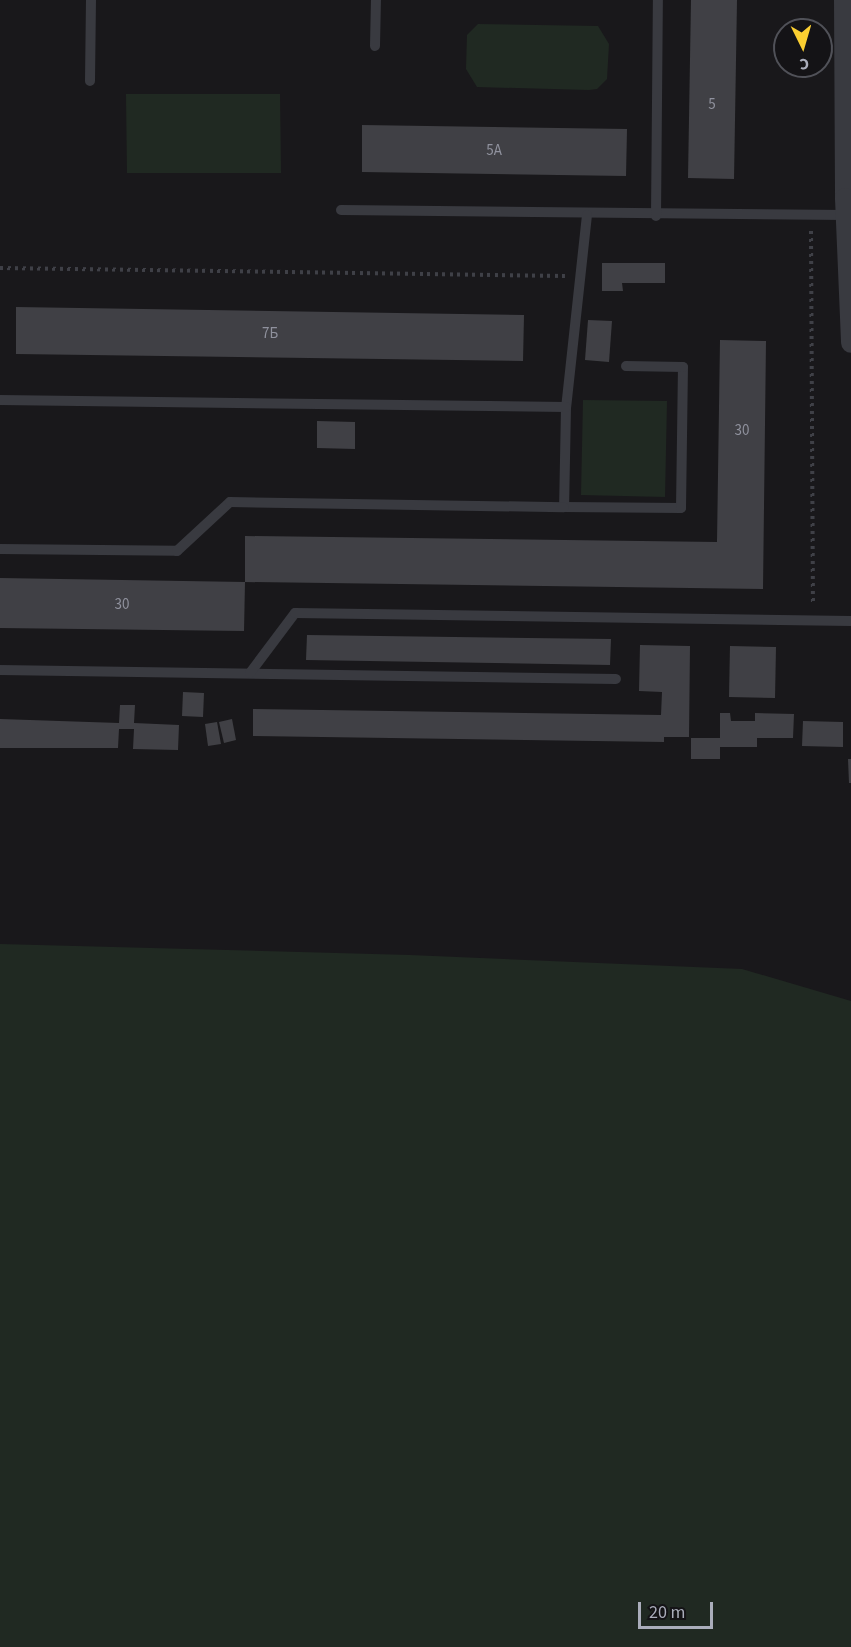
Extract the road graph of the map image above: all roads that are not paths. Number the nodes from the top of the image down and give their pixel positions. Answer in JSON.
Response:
{"nodes":[{"id":1,"x":91,"y":0,"type":"edge"},
{"id":2,"x":376,"y":0,"type":"edge"},
{"id":3,"x":658,"y":0,"type":"edge"},
{"id":4,"x":844,"y":0,"type":"edge"},
{"id":5,"x":375,"y":46,"type":"dead end"},
{"id":6,"x":90,"y":81,"type":"dead end"},
{"id":7,"x":847,"y":203,"type":"edge"},
{"id":8,"x":341,"y":210,"type":"dead end"},
{"id":9,"x":587,"y":215,"type":"junction"},
{"id":10,"x":656,"y":216,"type":"junction"},
{"id":11,"x":850,"y":308,"type":"edge"},
{"id":12,"x":851,"y":343,"type":"edge"},
{"id":13,"x":626,"y":366,"type":"dead end"},
{"id":14,"x":0,"y":399,"type":"edge"},
{"id":15,"x":566,"y":407,"type":"junction"},
{"id":16,"x":564,"y":507,"type":"junction"},
{"id":17,"x":0,"y":549,"type":"edge"},
{"id":18,"x":851,"y":621,"type":"edge"},
{"id":19,"x":0,"y":670,"type":"edge"},
{"id":20,"x":250,"y":673,"type":"junction"},
{"id":21,"x":616,"y":679,"type":"dead end"}],
"edges":[{"from":1,"to":6,"type":"lane"},
{"from":2,"to":5,"type":"lane"},
{"from":3,"to":10,"type":"lane"},
{"from":4,"to":7,"type":"street"},
{"from":7,"to":10,"type":"lane"},
{"from":7,"to":11,"type":"street"},
{"from":8,"to":9,"type":"lane"},
{"from":9,"to":10,"type":"lane"},
{"from":9,"to":15,"type":"lane"},
{"from":11,"to":12,"type":"street"},
{"from":13,"to":16,"type":"lane"},
{"from":14,"to":15,"type":"lane"},
{"from":15,"to":16,"type":"lane"},
{"from":16,"to":17,"type":"lane"},
{"from":18,"to":20,"type":"lane"},
{"from":19,"to":20,"type":"lane"},
{"from":20,"to":21,"type":"lane"}]}
